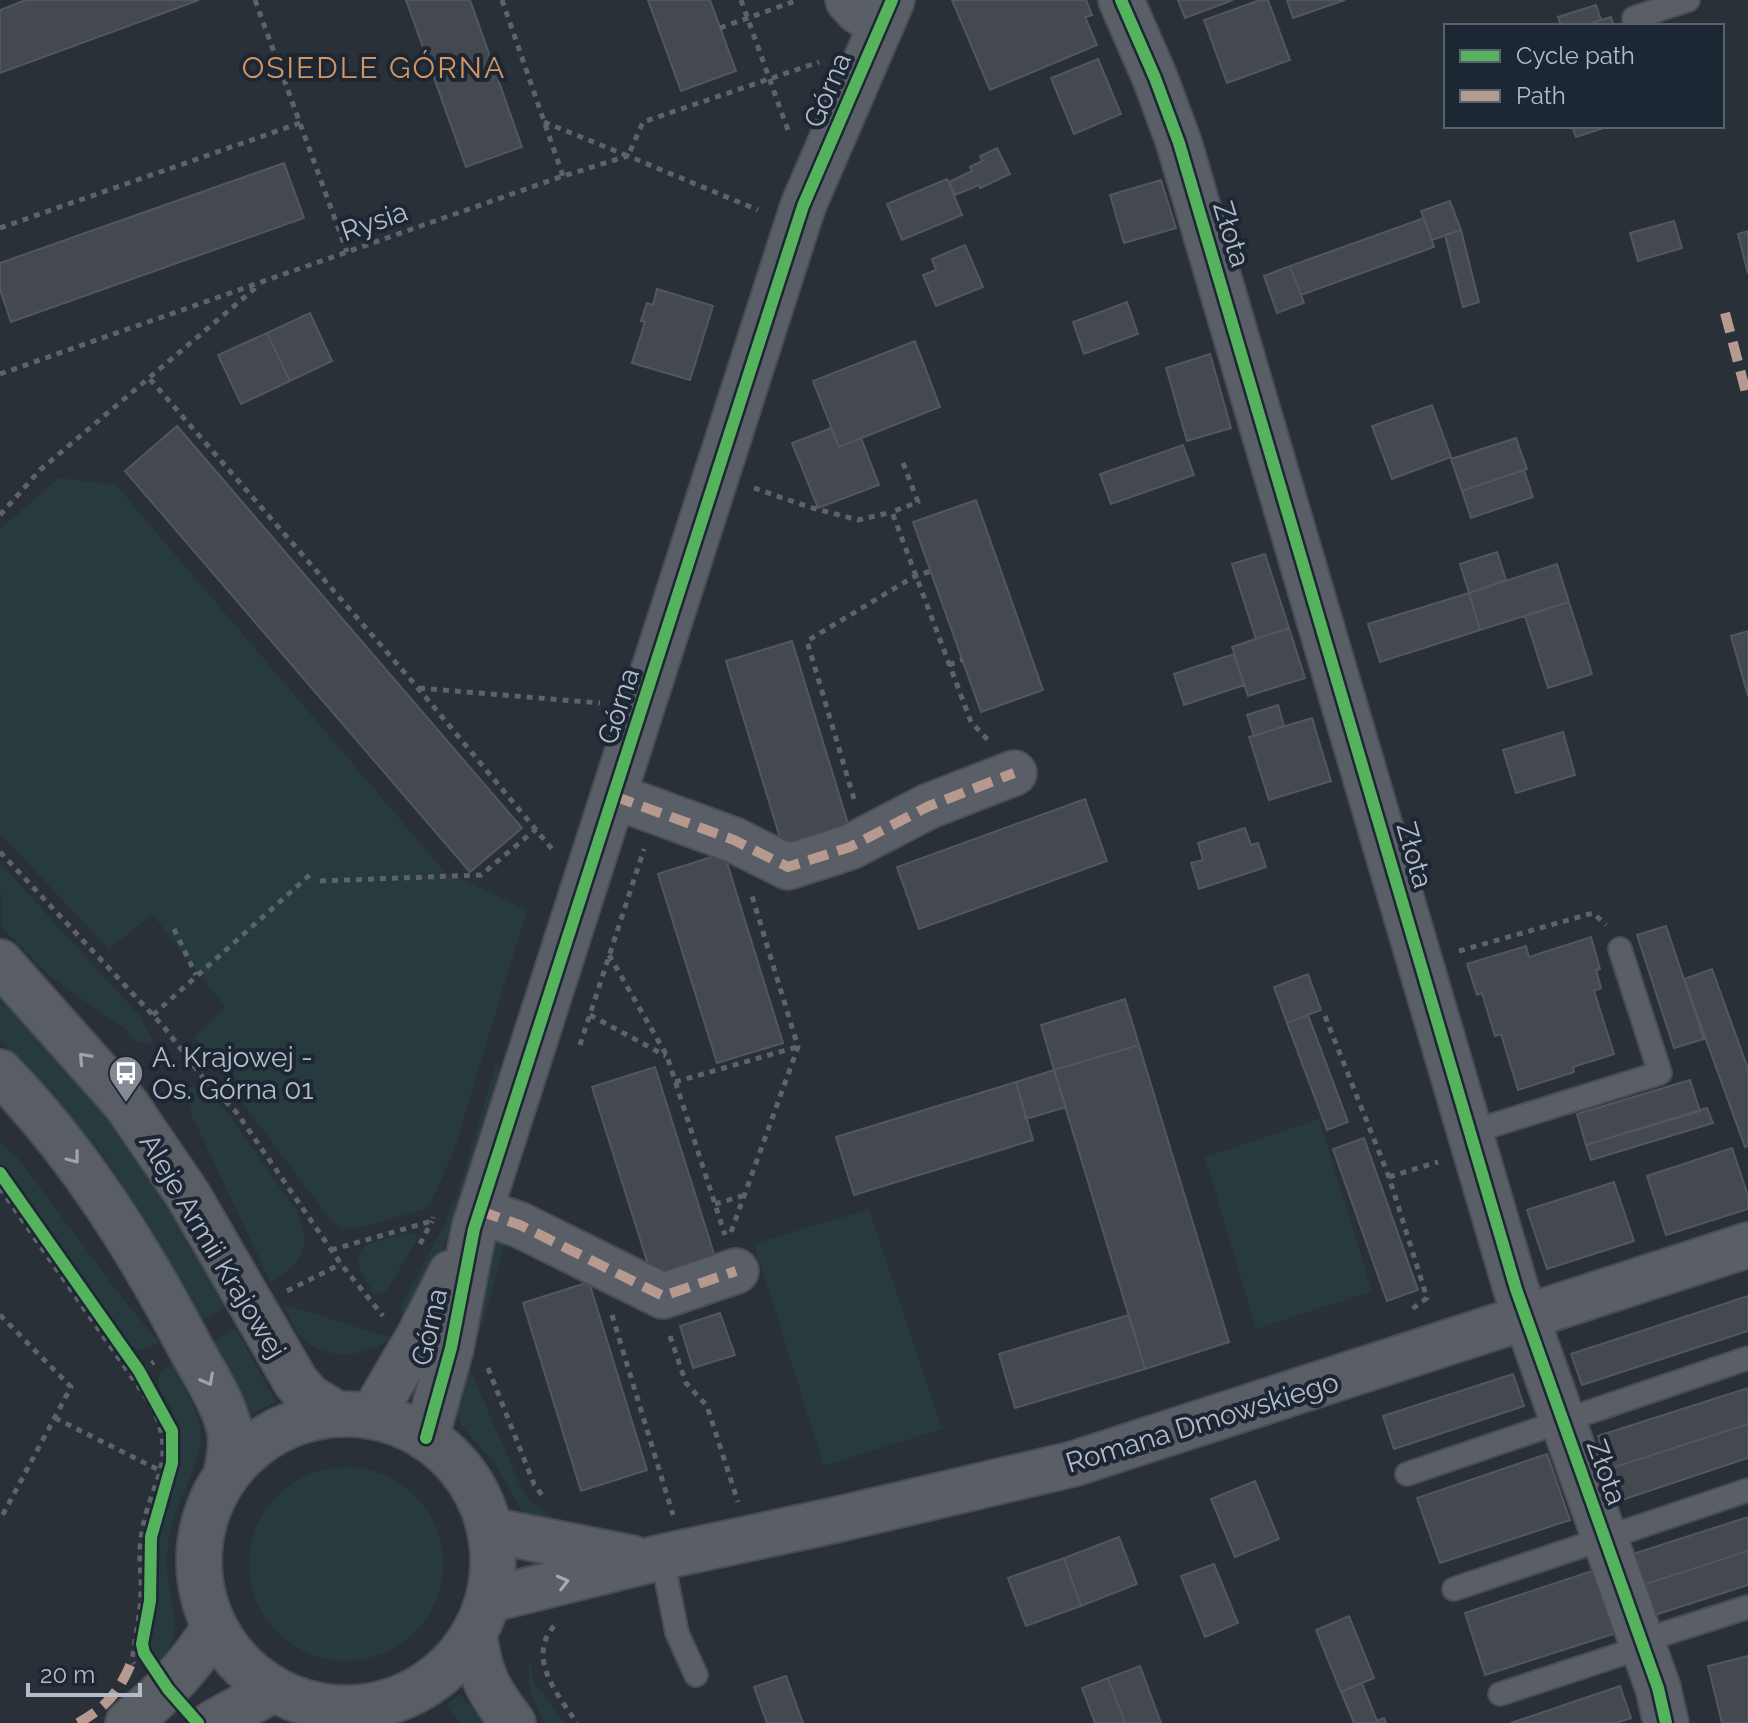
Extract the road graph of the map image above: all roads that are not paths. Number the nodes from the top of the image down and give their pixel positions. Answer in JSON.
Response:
{"nodes":[{"id":1,"x":1121,"y":0,"type":"edge"},
{"id":2,"x":1688,"y":0,"type":"edge"},
{"id":3,"x":873,"y":8,"type":"edge"},
{"id":4,"x":1636,"y":24,"type":"edge"},
{"id":5,"x":1014,"y":773,"type":"road end"},
{"id":6,"x":614,"y":796,"type":"junction"},
{"id":7,"x":1620,"y":949,"type":"road end"},
{"id":8,"x":0,"y":962,"type":"edge"},
{"id":9,"x":0,"y":1072,"type":"edge"},
{"id":10,"x":1461,"y":1145,"type":"junction"},
{"id":11,"x":477,"y":1220,"type":"junction"},
{"id":12,"x":1748,"y":1245,"type":"edge"},
{"id":13,"x":736,"y":1271,"type":"dead end"},
{"id":14,"x":1527,"y":1318,"type":"junction"},
{"id":15,"x":1748,"y":1358,"type":"edge"},
{"id":16,"x":354,"y":1415,"type":"junction"},
{"id":17,"x":1563,"y":1421,"type":"junction"},
{"id":18,"x":426,"y":1438,"type":"junction"},
{"id":19,"x":1407,"y":1474,"type":"dead end"},
{"id":20,"x":226,"y":1475,"type":"junction"},
{"id":21,"x":1748,"y":1490,"type":"edge"},
{"id":22,"x":490,"y":1530,"type":"junction"},
{"id":23,"x":1605,"y":1537,"type":"junction"},
{"id":24,"x":661,"y":1546,"type":"junction"},
{"id":25,"x":1454,"y":1589,"type":"dead end"},
{"id":26,"x":1748,"y":1607,"type":"edge"},
{"id":27,"x":481,"y":1617,"type":"junction"},
{"id":28,"x":214,"y":1628,"type":"junction"},
{"id":29,"x":1643,"y":1647,"type":"junction"},
{"id":30,"x":696,"y":1675,"type":"dead end"},
{"id":31,"x":273,"y":1690,"type":"junction"},
{"id":32,"x":1500,"y":1694,"type":"dead end"},
{"id":33,"x":378,"y":1705,"type":"junction"},
{"id":34,"x":128,"y":1723,"type":"edge"},
{"id":35,"x":213,"y":1723,"type":"edge"},
{"id":36,"x":422,"y":1723,"type":"edge"},
{"id":37,"x":513,"y":1723,"type":"edge"},
{"id":38,"x":1666,"y":1723,"type":"edge"}],
"edges":[{"from":1,"to":10,"type":"street","name":"Złota"},
{"from":2,"to":4,"type":"lane"},
{"from":3,"to":6,"type":"street","name":"Górna"},
{"from":5,"to":6,"type":"street"},
{"from":6,"to":11,"type":"street","name":"Górna"},
{"from":7,"to":10,"type":"lane"},
{"from":16,"to":8,"type":"street","name":"Aleje Armii Krajowej","one_way":true},
{"from":9,"to":20,"type":"street","one_way":true},
{"from":10,"to":14,"type":"street","name":"Złota"},
{"from":11,"to":13,"type":"street"},
{"from":11,"to":16,"type":"street","name":"Górna"},
{"from":11,"to":18,"type":"street","name":"Górna"},
{"from":12,"to":14,"type":"street","name":"Romana Dmowskiego"},
{"from":14,"to":17,"type":"street","name":"Złota"},
{"from":14,"to":24,"type":"street","name":"Romana Dmowskiego"},
{"from":15,"to":17,"type":"lane"},
{"from":16,"to":18,"type":"street"},
{"from":16,"to":20,"type":"street"},
{"from":17,"to":19,"type":"lane"},
{"from":17,"to":23,"type":"street","name":"Złota"},
{"from":18,"to":22,"type":"street"},
{"from":20,"to":28,"type":"street"},
{"from":21,"to":23,"type":"lane"},
{"from":22,"to":24,"type":"street","name":"Romana Dmowskiego"},
{"from":22,"to":27,"type":"street"},
{"from":23,"to":25,"type":"lane"},
{"from":23,"to":29,"type":"street","name":"Złota"},
{"from":27,"to":24,"type":"street","name":"Romana Dmowskiego","one_way":true},
{"from":24,"to":30,"type":"lane"},
{"from":26,"to":29,"type":"lane"},
{"from":27,"to":33,"type":"street"},
{"from":27,"to":37,"type":"street"},
{"from":28,"to":31,"type":"street"},
{"from":28,"to":34,"type":"street"},
{"from":29,"to":32,"type":"lane"},
{"from":29,"to":38,"type":"street","name":"Złota"},
{"from":31,"to":33,"type":"street"},
{"from":31,"to":35,"type":"street"},
{"from":33,"to":36,"type":"street"}]}
